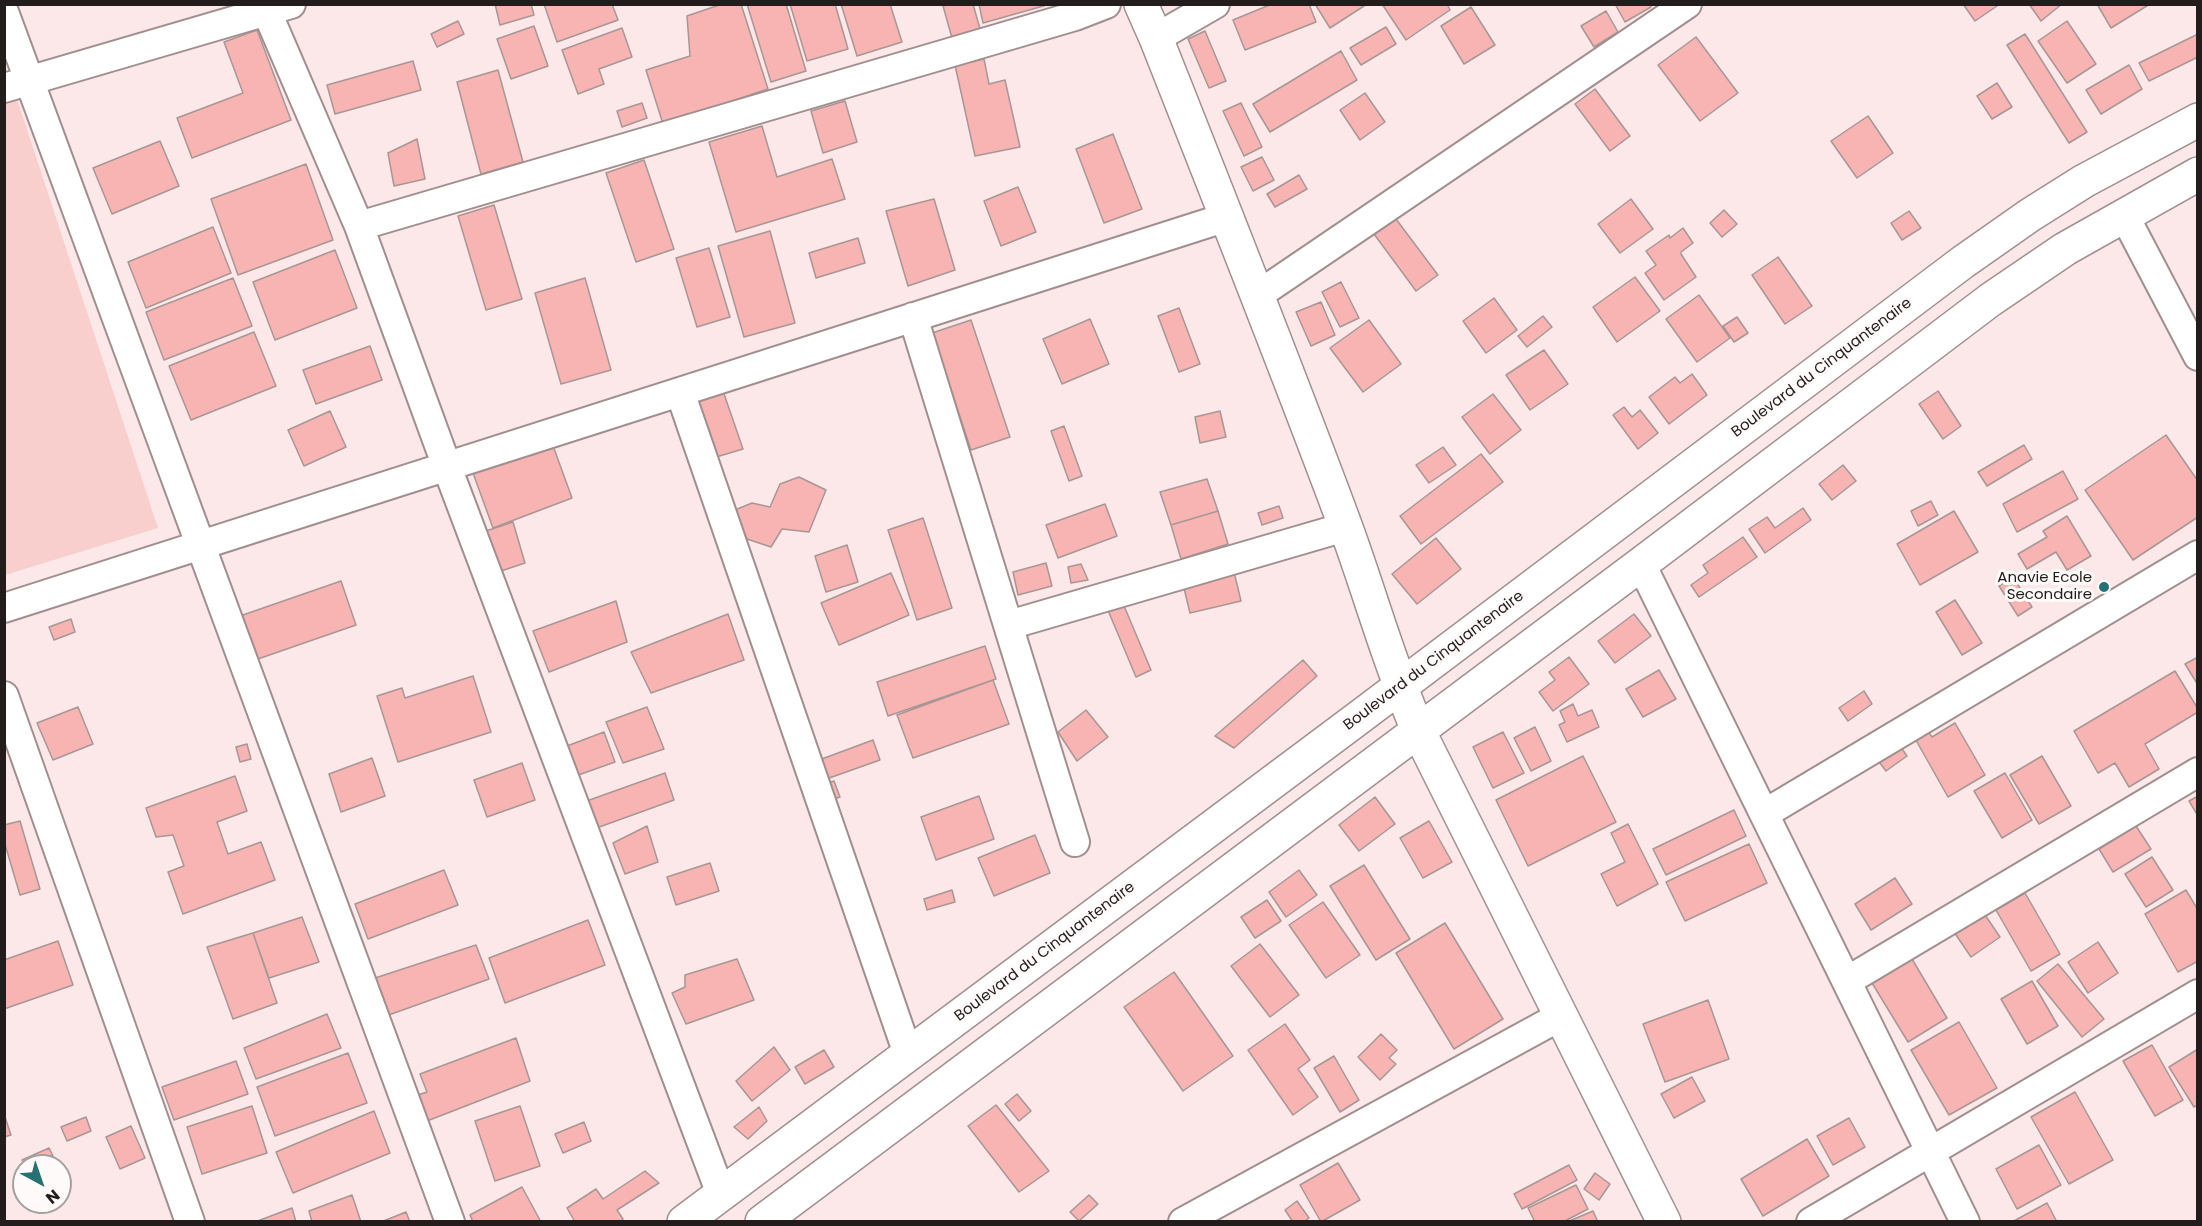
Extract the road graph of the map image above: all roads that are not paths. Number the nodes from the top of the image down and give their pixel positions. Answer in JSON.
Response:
{"nodes":[{"id":1,"x":1106,"y":4,"type":"edge"},
{"id":2,"x":1141,"y":4,"type":"edge"},
{"id":3,"x":1215,"y":4,"type":"edge"},
{"id":4,"x":1687,"y":4,"type":"edge"},
{"id":5,"x":279,"y":8,"type":"edge"},
{"id":6,"x":4,"y":12,"type":"edge"},
{"id":7,"x":1156,"y":38,"type":"junction"},
{"id":8,"x":17,"y":85,"type":"edge"},
{"id":9,"x":2198,"y":120,"type":"edge"},
{"id":10,"x":2198,"y":174,"type":"edge"},
{"id":11,"x":2124,"y":215,"type":"junction"},
{"id":12,"x":1227,"y":217,"type":"junction"},
{"id":13,"x":359,"y":226,"type":"junction"},
{"id":14,"x":1258,"y":295,"type":"junction"},
{"id":15,"x":913,"y":317,"type":"junction"},
{"id":16,"x":2198,"y":356,"type":"edge"},
{"id":17,"x":680,"y":392,"type":"junction"},
{"id":18,"x":447,"y":467,"type":"junction"},
{"id":19,"x":1345,"y":527,"type":"junction"},
{"id":20,"x":201,"y":545,"type":"junction"},
{"id":21,"x":2198,"y":555,"type":"edge"},
{"id":22,"x":1641,"y":564,"type":"junction"},
{"id":23,"x":4,"y":608,"type":"edge"},
{"id":24,"x":1010,"y":625,"type":"junction"},
{"id":25,"x":1399,"y":687,"type":"junction"},
{"id":26,"x":4,"y":696,"type":"edge"},
{"id":27,"x":1418,"y":730,"type":"junction"},
{"id":28,"x":2198,"y":772,"type":"edge"},
{"id":29,"x":1764,"y":814,"type":"junction"},
{"id":30,"x":1075,"y":842,"type":"dead end"},
{"id":31,"x":1846,"y":981,"type":"junction"},
{"id":32,"x":2198,"y":994,"type":"edge"},
{"id":33,"x":1561,"y":1016,"type":"junction"},
{"id":34,"x":908,"y":1054,"type":"junction"},
{"id":35,"x":1930,"y":1151,"type":"junction"},
{"id":36,"x":721,"y":1194,"type":"junction"},
{"id":37,"x":190,"y":1221,"type":"edge"},
{"id":38,"x":450,"y":1221,"type":"edge"},
{"id":39,"x":684,"y":1221,"type":"edge"},
{"id":40,"x":762,"y":1221,"type":"edge"},
{"id":41,"x":1183,"y":1221,"type":"edge"},
{"id":42,"x":1664,"y":1221,"type":"edge"},
{"id":43,"x":1811,"y":1221,"type":"edge"},
{"id":44,"x":1965,"y":1221,"type":"edge"}],
"edges":[{"from":1,"to":13,"type":"street"},
{"from":2,"to":7,"type":"main road"},
{"from":3,"to":7,"type":"street"},
{"from":4,"to":14,"type":"street"},
{"from":5,"to":8,"type":"street"},
{"from":5,"to":13,"type":"street"},
{"from":6,"to":8,"type":"street"},
{"from":7,"to":12,"type":"main road"},
{"from":8,"to":20,"type":"street"},
{"from":9,"to":25,"type":"main road","name":"Boulevard du Cinquantenaire"},
{"from":10,"to":11,"type":"main road"},
{"from":11,"to":16,"type":"street"},
{"from":11,"to":22,"type":"main road"},
{"from":12,"to":14,"type":"main road"},
{"from":12,"to":15,"type":"street"},
{"from":13,"to":18,"type":"street"},
{"from":14,"to":19,"type":"main road"},
{"from":15,"to":17,"type":"street"},
{"from":15,"to":24,"type":"street"},
{"from":17,"to":18,"type":"street"},
{"from":17,"to":34,"type":"street"},
{"from":18,"to":20,"type":"street"},
{"from":18,"to":36,"type":"street"},
{"from":19,"to":24,"type":"street"},
{"from":19,"to":25,"type":"main road"},
{"from":20,"to":23,"type":"street"},
{"from":20,"to":38,"type":"street"},
{"from":21,"to":29,"type":"street"},
{"from":22,"to":27,"type":"main road"},
{"from":22,"to":29,"type":"street"},
{"from":24,"to":30,"type":"street"},
{"from":25,"to":27,"type":"main road"},
{"from":25,"to":34,"type":"main road","name":"Boulevard du Cinquantenaire"},
{"from":26,"to":37,"type":"street"},
{"from":27,"to":33,"type":"main road"},
{"from":27,"to":40,"type":"main road"},
{"from":28,"to":31,"type":"street"},
{"from":29,"to":31,"type":"street"},
{"from":31,"to":35,"type":"street"},
{"from":32,"to":35,"type":"street"},
{"from":33,"to":41,"type":"street"},
{"from":33,"to":42,"type":"main road"},
{"from":34,"to":36,"type":"main road","name":"Boulevard du Cinquantenaire"},
{"from":35,"to":43,"type":"street"},
{"from":35,"to":44,"type":"street"},
{"from":36,"to":39,"type":"main road","name":"Boulevard du Cinquantenaire"}]}
